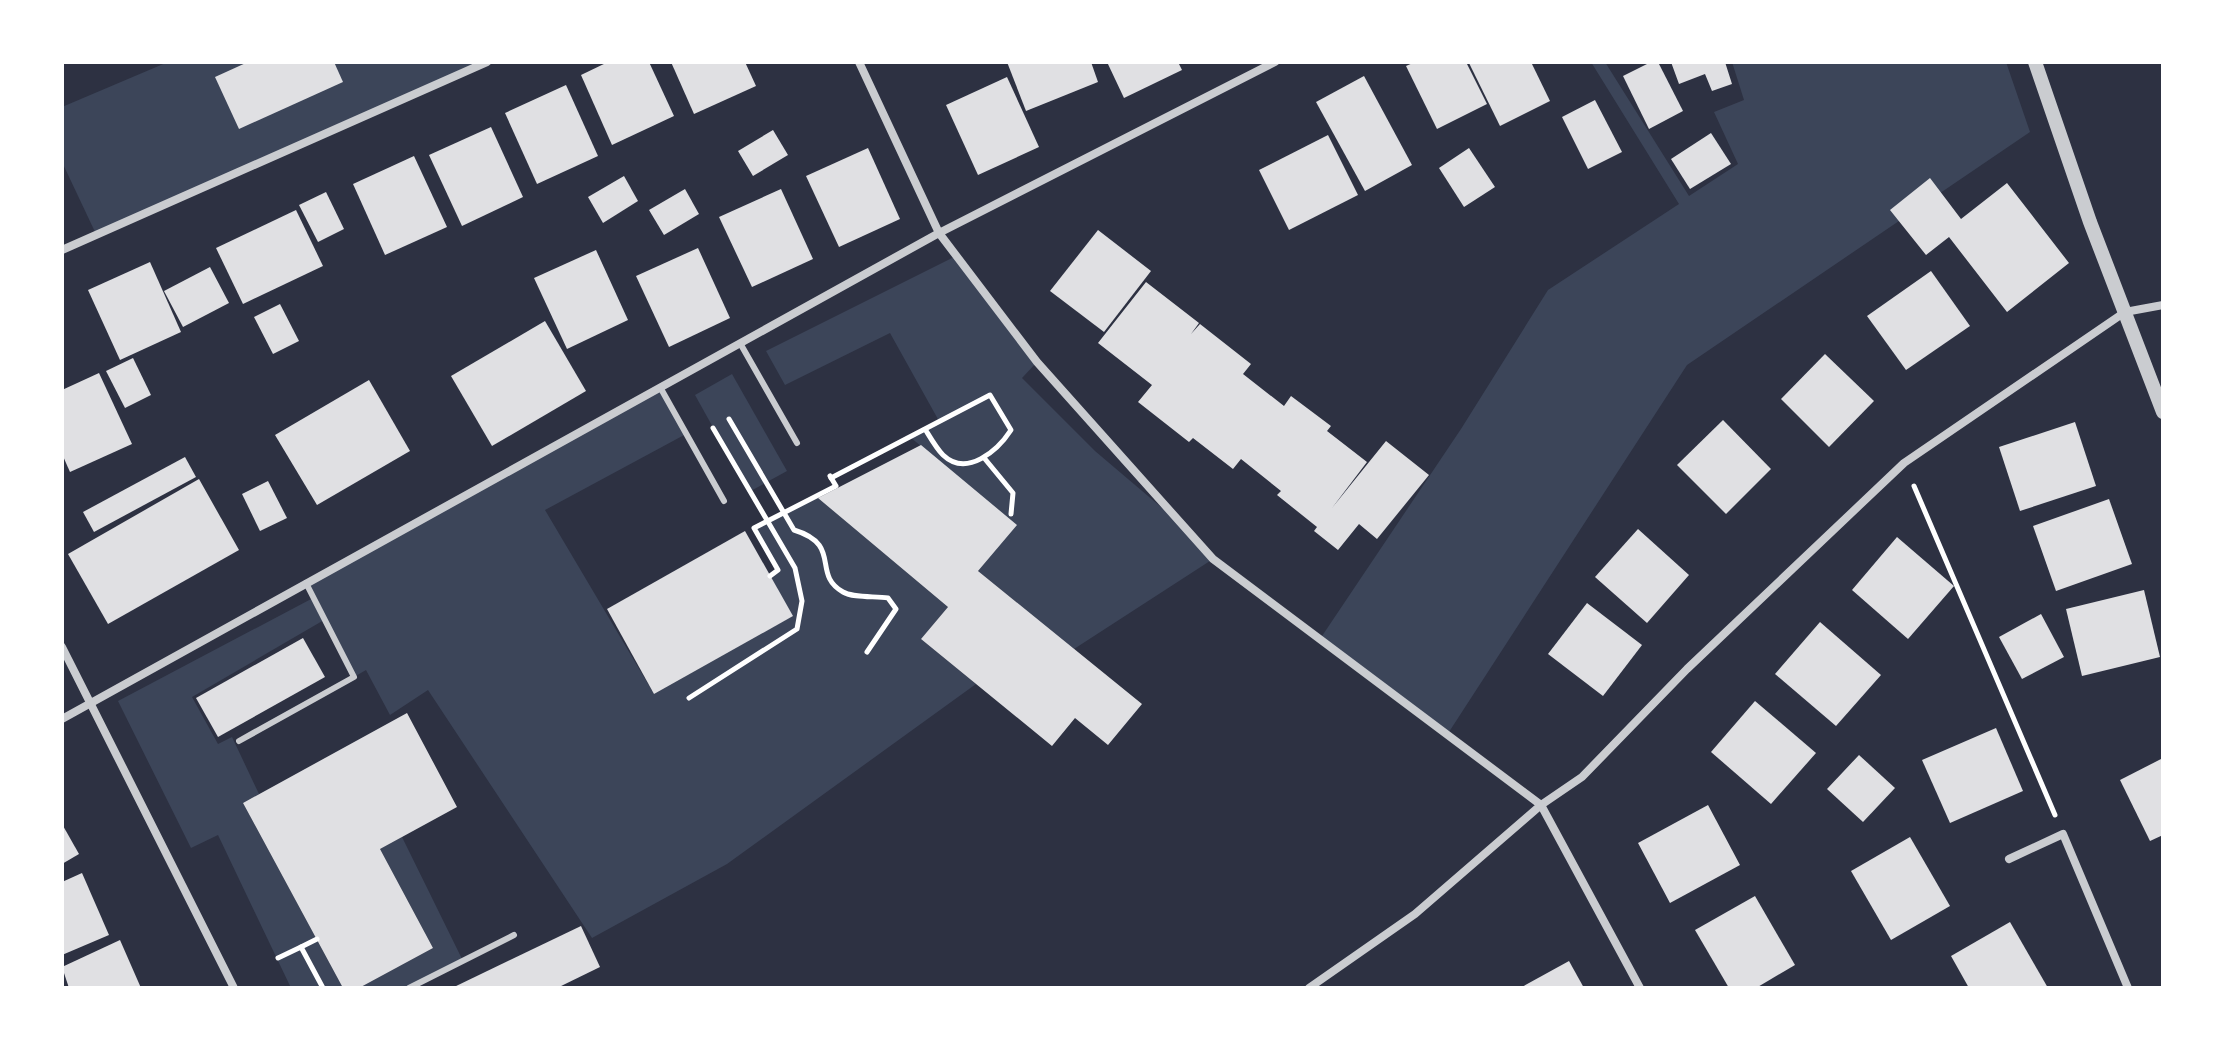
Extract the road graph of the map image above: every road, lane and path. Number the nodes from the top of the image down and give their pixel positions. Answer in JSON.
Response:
{"nodes":[{"id":1,"x":487,"y":62,"type":"edge"},
{"id":2,"x":859,"y":62,"type":"edge"},
{"id":3,"x":1275,"y":62,"type":"edge"},
{"id":4,"x":2035,"y":62,"type":"edge"},
{"id":5,"x":939,"y":233,"type":"junction"},
{"id":6,"x":62,"y":250,"type":"edge"},
{"id":7,"x":2163,"y":305,"type":"edge"},
{"id":8,"x":2125,"y":312,"type":"junction"},
{"id":9,"x":740,"y":343,"type":"junction"},
{"id":10,"x":660,"y":387,"type":"junction"},
{"id":11,"x":2163,"y":412,"type":"edge"},
{"id":12,"x":729,"y":419,"type":"dead end"},
{"id":13,"x":713,"y":428,"type":"dead end"},
{"id":14,"x":925,"y":429,"type":"junction"},
{"id":15,"x":797,"y":443,"type":"dead end"},
{"id":16,"x":985,"y":459,"type":"junction"},
{"id":17,"x":1904,"y":463,"type":"junction"},
{"id":18,"x":724,"y":501,"type":"dead end"},
{"id":19,"x":782,"y":513,"type":"junction"},
{"id":20,"x":1011,"y":514,"type":"dead end"},
{"id":21,"x":766,"y":522,"type":"junction"},
{"id":22,"x":770,"y":576,"type":"dead end"},
{"id":23,"x":306,"y":583,"type":"junction"},
{"id":24,"x":62,"y":647,"type":"edge"},
{"id":25,"x":867,"y":652,"type":"dead end"},
{"id":26,"x":689,"y":698,"type":"dead end"},
{"id":27,"x":91,"y":702,"type":"junction"},
{"id":28,"x":62,"y":719,"type":"edge"},
{"id":29,"x":239,"y":741,"type":"dead end"},
{"id":30,"x":1541,"y":805,"type":"junction"},
{"id":31,"x":2063,"y":834,"type":"junction"},
{"id":32,"x":2009,"y":859,"type":"dead end"},
{"id":33,"x":514,"y":935,"type":"dead end"},
{"id":34,"x":317,"y":939,"type":"dead end"},
{"id":35,"x":301,"y":947,"type":"junction"},
{"id":36,"x":278,"y":958,"type":"dead end"},
{"id":37,"x":234,"y":988,"type":"edge"},
{"id":38,"x":323,"y":988,"type":"edge"},
{"id":39,"x":409,"y":988,"type":"edge"},
{"id":40,"x":1309,"y":988,"type":"edge"},
{"id":41,"x":1640,"y":988,"type":"edge"},
{"id":42,"x":2128,"y":988,"type":"edge"}],
"edges":[{"from":1,"to":6,"type":"street"},
{"from":2,"to":5,"type":"street"},
{"from":3,"to":5,"type":"street"},
{"from":4,"to":8,"type":"street"},
{"from":5,"to":9,"type":"street"},
{"from":5,"to":30,"type":"street"},
{"from":7,"to":8,"type":"street"},
{"from":8,"to":11,"type":"street"},
{"from":8,"to":17,"type":"street"},
{"from":9,"to":10,"type":"street"},
{"from":9,"to":15,"type":"lane"},
{"from":10,"to":18,"type":"lane"},
{"from":10,"to":23,"type":"street"},
{"from":12,"to":19,"type":"path"},
{"from":13,"to":21,"type":"path"},
{"from":14,"to":16,"type":"path"},
{"from":14,"to":16,"type":"path"},
{"from":14,"to":19,"type":"path"},
{"from":16,"to":20,"type":"path"},
{"from":17,"to":30,"type":"street"},
{"from":17,"to":31,"type":"path"},
{"from":19,"to":21,"type":"path"},
{"from":19,"to":25,"type":"path"},
{"from":21,"to":22,"type":"path"},
{"from":21,"to":26,"type":"path"},
{"from":23,"to":27,"type":"street"},
{"from":23,"to":29,"type":"lane"},
{"from":24,"to":27,"type":"street"},
{"from":27,"to":28,"type":"street"},
{"from":27,"to":37,"type":"street"},
{"from":30,"to":40,"type":"street"},
{"from":30,"to":41,"type":"street"},
{"from":31,"to":32,"type":"street"},
{"from":31,"to":42,"type":"street"},
{"from":33,"to":39,"type":"lane"},
{"from":34,"to":35,"type":"path"},
{"from":35,"to":36,"type":"path"},
{"from":35,"to":38,"type":"path"}]}
